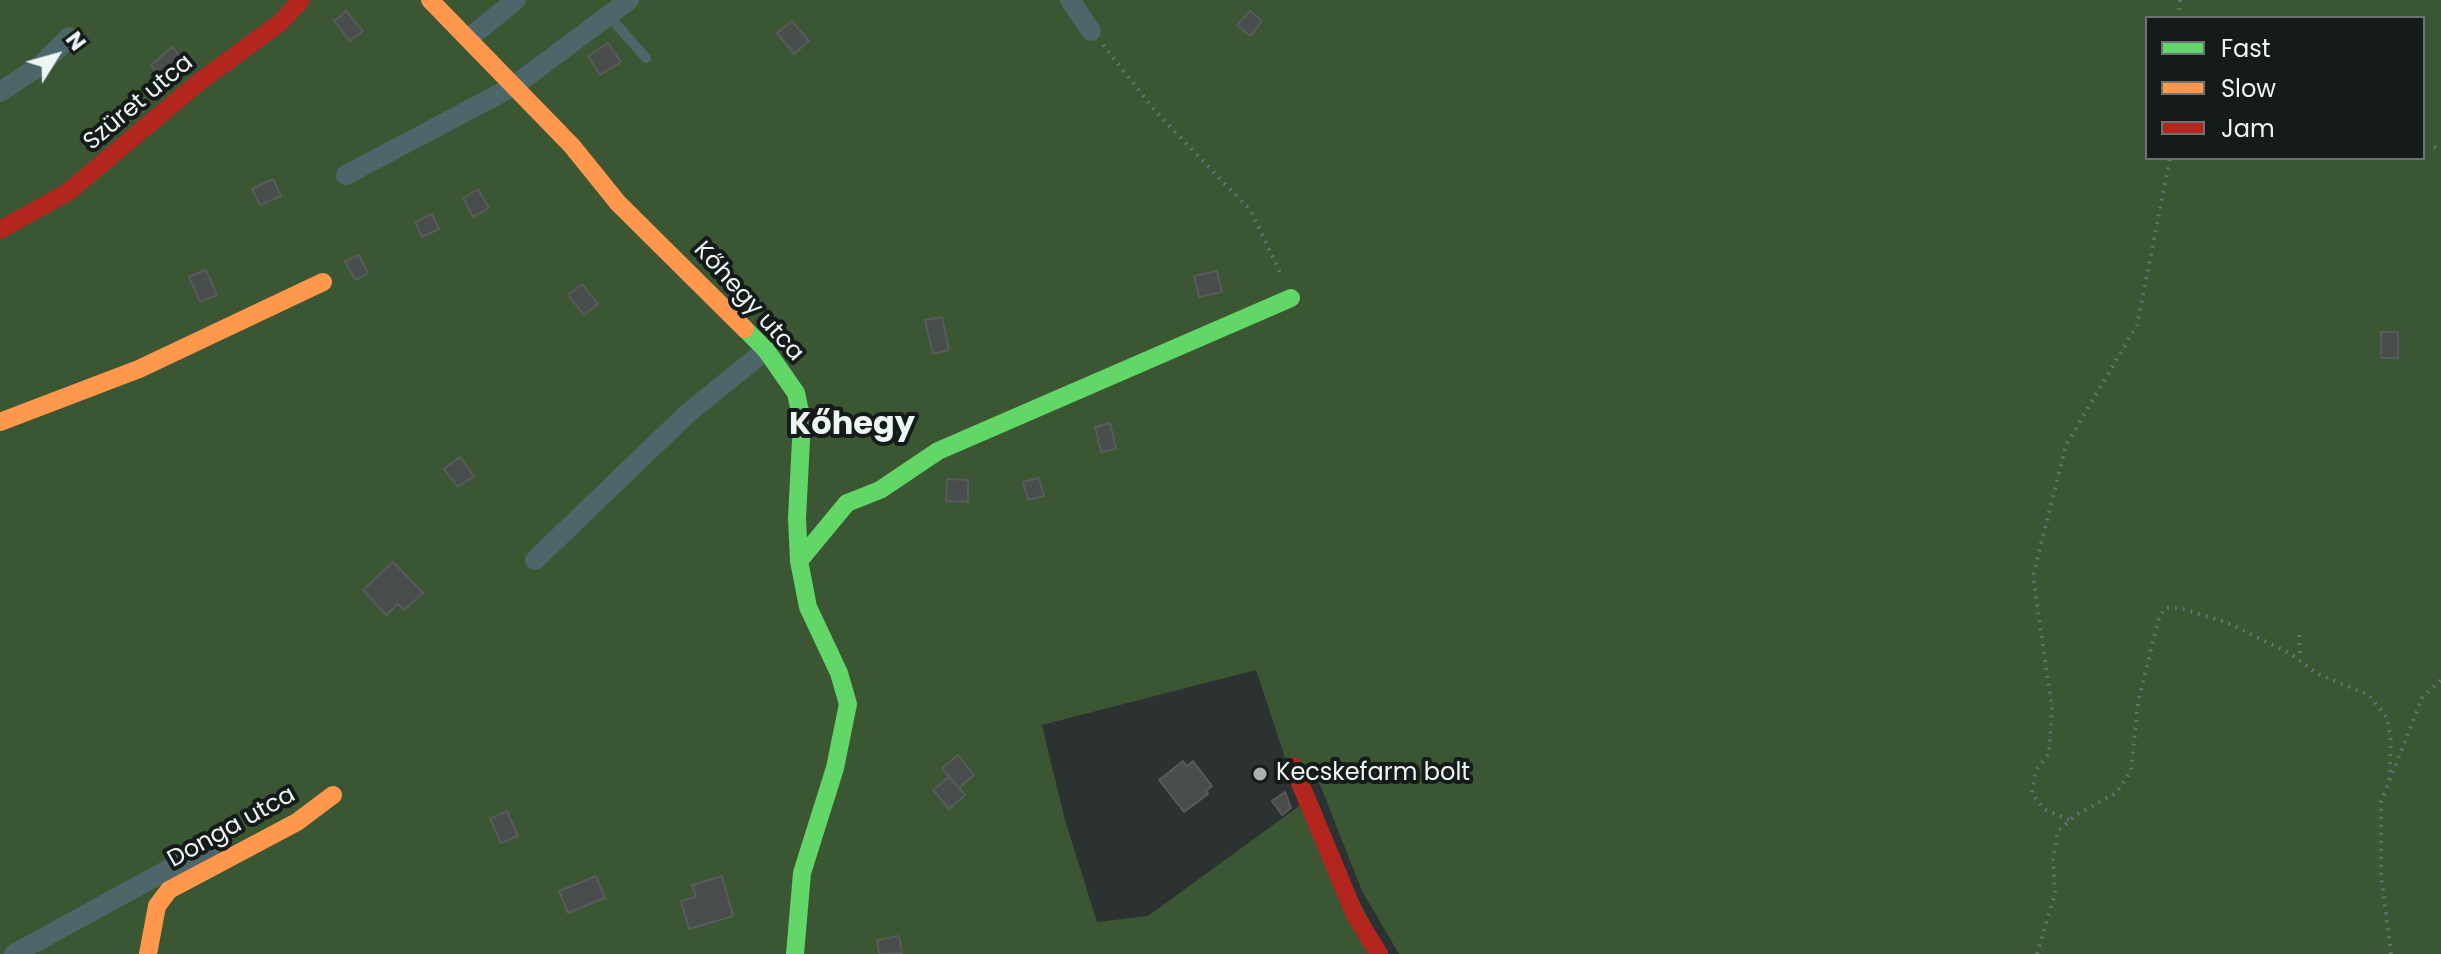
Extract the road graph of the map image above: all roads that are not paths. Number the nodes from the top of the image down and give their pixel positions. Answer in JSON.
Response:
{"nodes":[{"id":1,"x":301,"y":0,"type":"edge"},
{"id":2,"x":430,"y":0,"type":"edge"},
{"id":3,"x":516,"y":0,"type":"edge"},
{"id":4,"x":629,"y":0,"type":"edge"},
{"id":5,"x":1070,"y":0,"type":"edge"},
{"id":6,"x":608,"y":15,"type":"junction"},
{"id":7,"x":1091,"y":31,"type":"road end"},
{"id":8,"x":69,"y":37,"type":"dead end"},
{"id":9,"x":469,"y":38,"type":"junction"},
{"id":10,"x":646,"y":58,"type":"dead end"},
{"id":11,"x":514,"y":86,"type":"junction"},
{"id":12,"x":0,"y":92,"type":"edge"},
{"id":13,"x":346,"y":175,"type":"dead end"},
{"id":14,"x":0,"y":230,"type":"edge"},
{"id":15,"x":323,"y":282,"type":"dead end"},
{"id":16,"x":1291,"y":298,"type":"road end"},
{"id":17,"x":766,"y":350,"type":"junction"},
{"id":18,"x":0,"y":422,"type":"edge"},
{"id":19,"x":535,"y":560,"type":"dead end"},
{"id":20,"x":799,"y":561,"type":"junction"},
{"id":21,"x":1293,"y":766,"type":"dead end"},
{"id":22,"x":333,"y":795,"type":"dead end"},
{"id":23,"x":211,"y":846,"type":"dead end"},
{"id":24,"x":182,"y":872,"type":"junction"},
{"id":25,"x":14,"y":954,"type":"edge"},
{"id":26,"x":148,"y":954,"type":"edge"},
{"id":27,"x":795,"y":954,"type":"edge"},
{"id":28,"x":1379,"y":954,"type":"edge"}],
"edges":[{"from":1,"to":14,"type":"street","name":"Szüret utca"},
{"from":2,"to":9,"type":"street","name":"Kőhegy utca"},
{"from":3,"to":9,"type":"street"},
{"from":4,"to":6,"type":"street"},
{"from":5,"to":7,"type":"street"},
{"from":6,"to":10,"type":"lane"},
{"from":6,"to":11,"type":"street"},
{"from":8,"to":12,"type":"street"},
{"from":9,"to":11,"type":"street","name":"Kőhegy utca"},
{"from":11,"to":13,"type":"street"},
{"from":11,"to":17,"type":"street","name":"Kőhegy utca"},
{"from":15,"to":18,"type":"street"},
{"from":16,"to":20,"type":"street"},
{"from":17,"to":19,"type":"street"},
{"from":17,"to":20,"type":"street","name":"Kőhegy utca"},
{"from":20,"to":27,"type":"street","name":"Kőhegy utca"},
{"from":21,"to":28,"type":"street"},
{"from":22,"to":24,"type":"street","name":"Donga utca"},
{"from":23,"to":24,"type":"street"},
{"from":24,"to":25,"type":"street"},
{"from":24,"to":26,"type":"street","name":"Donga utca"}]}
